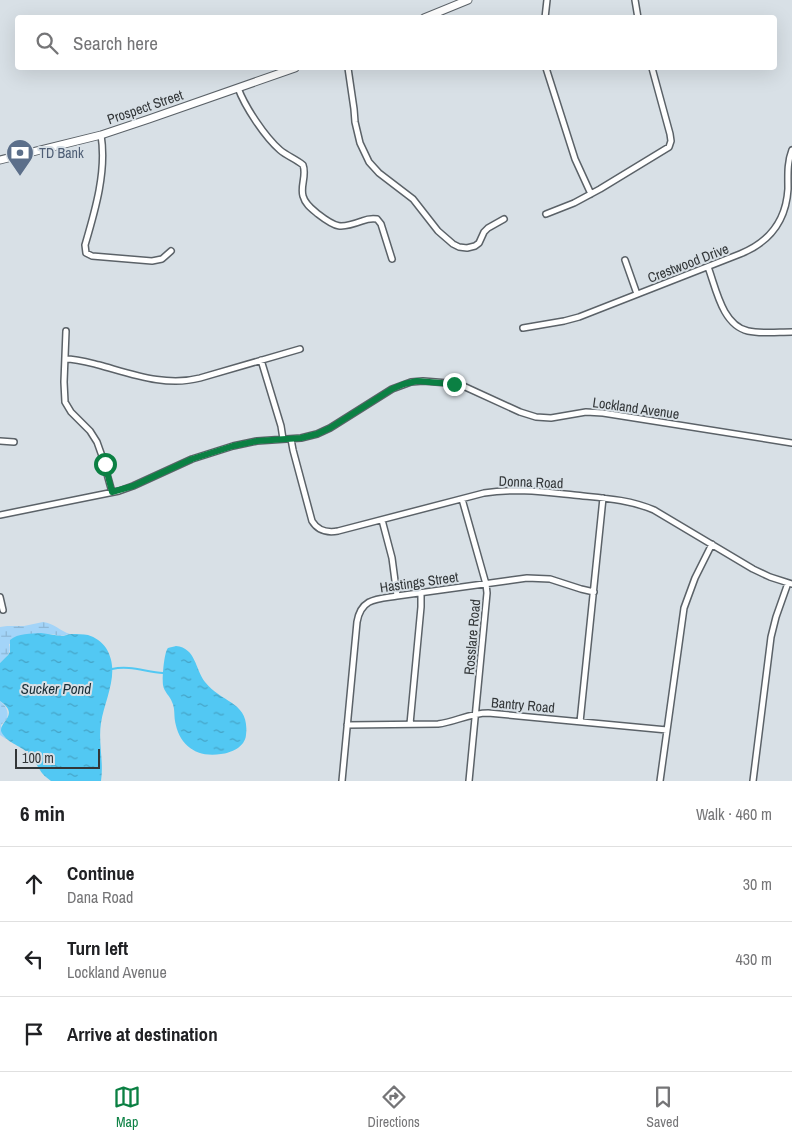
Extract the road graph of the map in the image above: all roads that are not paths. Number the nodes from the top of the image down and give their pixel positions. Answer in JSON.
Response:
{"nodes":[{"id":1,"x":468,"y":0,"type":"edge"},
{"id":2,"x":547,"y":0,"type":"edge"},
{"id":3,"x":635,"y":0,"type":"edge"},
{"id":4,"x":431,"y":15,"type":"edge"},
{"id":5,"x":545,"y":15,"type":"edge"},
{"id":6,"x":638,"y":15,"type":"edge"},
{"id":7,"x":289,"y":70,"type":"edge"},
{"id":8,"x":348,"y":70,"type":"edge"},
{"id":9,"x":547,"y":70,"type":"edge"},
{"id":10,"x":653,"y":70,"type":"edge"},
{"id":11,"x":238,"y":88,"type":"junction"},
{"id":12,"x":101,"y":135,"type":"junction"},
{"id":13,"x":792,"y":150,"type":"edge"},
{"id":14,"x":0,"y":160,"type":"edge"},
{"id":15,"x":590,"y":194,"type":"junction"},
{"id":16,"x":546,"y":214,"type":"dead end"},
{"id":17,"x":504,"y":219,"type":"dead end"},
{"id":18,"x":170,"y":252,"type":"dead end"},
{"id":19,"x":392,"y":259,"type":"dead end"},
{"id":20,"x":625,"y":260,"type":"dead end"},
{"id":21,"x":708,"y":267,"type":"junction"},
{"id":22,"x":637,"y":294,"type":"junction"},
{"id":23,"x":523,"y":328,"type":"dead end"},
{"id":24,"x":66,"y":331,"type":"dead end"},
{"id":25,"x":792,"y":332,"type":"edge"},
{"id":26,"x":300,"y":349,"type":"dead end"},
{"id":27,"x":65,"y":359,"type":"junction"},
{"id":28,"x":261,"y":360,"type":"junction"},
{"id":29,"x":291,"y":439,"type":"junction"},
{"id":30,"x":283,"y":440,"type":"junction"},
{"id":31,"x":0,"y":441,"type":"edge"},
{"id":32,"x":14,"y":442,"type":"dead end"},
{"id":33,"x":792,"y":443,"type":"edge"},
{"id":34,"x":112,"y":492,"type":"junction"},
{"id":35,"x":603,"y":498,"type":"junction"},
{"id":36,"x":462,"y":499,"type":"junction"},
{"id":37,"x":0,"y":514,"type":"edge"},
{"id":38,"x":382,"y":520,"type":"junction"},
{"id":39,"x":712,"y":544,"type":"junction"},
{"id":40,"x":486,"y":584,"type":"junction"},
{"id":41,"x":790,"y":584,"type":"edge"},
{"id":42,"x":594,"y":592,"type":"junction"},
{"id":43,"x":421,"y":593,"type":"junction"},
{"id":44,"x":0,"y":596,"type":"edge"},
{"id":45,"x":397,"y":596,"type":"junction"},
{"id":46,"x":3,"y":610,"type":"dead end"},
{"id":47,"x":476,"y":713,"type":"junction"},
{"id":48,"x":580,"y":722,"type":"junction"},
{"id":49,"x":410,"y":724,"type":"junction"},
{"id":50,"x":347,"y":725,"type":"junction"},
{"id":51,"x":667,"y":730,"type":"junction"},
{"id":52,"x":342,"y":781,"type":"edge"},
{"id":53,"x":469,"y":781,"type":"edge"},
{"id":54,"x":660,"y":781,"type":"edge"},
{"id":55,"x":753,"y":781,"type":"edge"}],
"edges":[{"from":1,"to":4,"type":"street"},
{"from":2,"to":5,"type":"street"},
{"from":3,"to":6,"type":"street"},
{"from":7,"to":11,"type":"street","name":"Prospect Street"},
{"from":8,"to":17,"type":"street"},
{"from":9,"to":15,"type":"street"},
{"from":10,"to":15,"type":"street"},
{"from":11,"to":12,"type":"street","name":"Prospect Street"},
{"from":11,"to":19,"type":"street"},
{"from":12,"to":14,"type":"street","name":"Prospect Street"},
{"from":12,"to":18,"type":"street"},
{"from":13,"to":21,"type":"street","name":"Crestwood Drive"},
{"from":15,"to":16,"type":"street"},
{"from":20,"to":22,"type":"street"},
{"from":21,"to":22,"type":"street","name":"Crestwood Drive"},
{"from":21,"to":25,"type":"street"},
{"from":22,"to":23,"type":"street","name":"Crestwood Drive"},
{"from":24,"to":27,"type":"street"},
{"from":26,"to":28,"type":"street"},
{"from":27,"to":28,"type":"street"},
{"from":27,"to":34,"type":"street"},
{"from":28,"to":30,"type":"street"},
{"from":29,"to":30,"type":"street","name":"Lockland Avenue"},
{"from":29,"to":33,"type":"street","name":"Lockland Avenue"},
{"from":29,"to":38,"type":"street","name":"Donna Road"},
{"from":30,"to":34,"type":"street","name":"Lockland Avenue"},
{"from":31,"to":32,"type":"street"},
{"from":34,"to":37,"type":"street","name":"Lockland Avenue"},
{"from":35,"to":36,"type":"street","name":"Donna Road"},
{"from":35,"to":39,"type":"street","name":"Donna Road"},
{"from":35,"to":42,"type":"street"},
{"from":36,"to":38,"type":"street","name":"Donna Road"},
{"from":36,"to":40,"type":"street","name":"Rosslare Road"},
{"from":38,"to":45,"type":"street"},
{"from":39,"to":41,"type":"street","name":"Donna Road"},
{"from":39,"to":51,"type":"street"},
{"from":40,"to":42,"type":"street","name":"Hastings Street"},
{"from":40,"to":43,"type":"street","name":"Hastings Street"},
{"from":40,"to":47,"type":"street","name":"Rosslare Road"},
{"from":41,"to":55,"type":"street"},
{"from":42,"to":48,"type":"street"},
{"from":43,"to":45,"type":"street","name":"Hastings Street"},
{"from":43,"to":49,"type":"street"},
{"from":44,"to":46,"type":"street"},
{"from":45,"to":50,"type":"street","name":"Hastings Street"},
{"from":47,"to":48,"type":"street","name":"Bantry Road"},
{"from":47,"to":49,"type":"street","name":"Bantry Road"},
{"from":47,"to":53,"type":"street","name":"Rosslare Road"},
{"from":48,"to":51,"type":"street","name":"Bantry Road"},
{"from":49,"to":50,"type":"street","name":"Bantry Road"},
{"from":50,"to":52,"type":"street","name":"Hastings Street"},
{"from":51,"to":54,"type":"street"}]}
